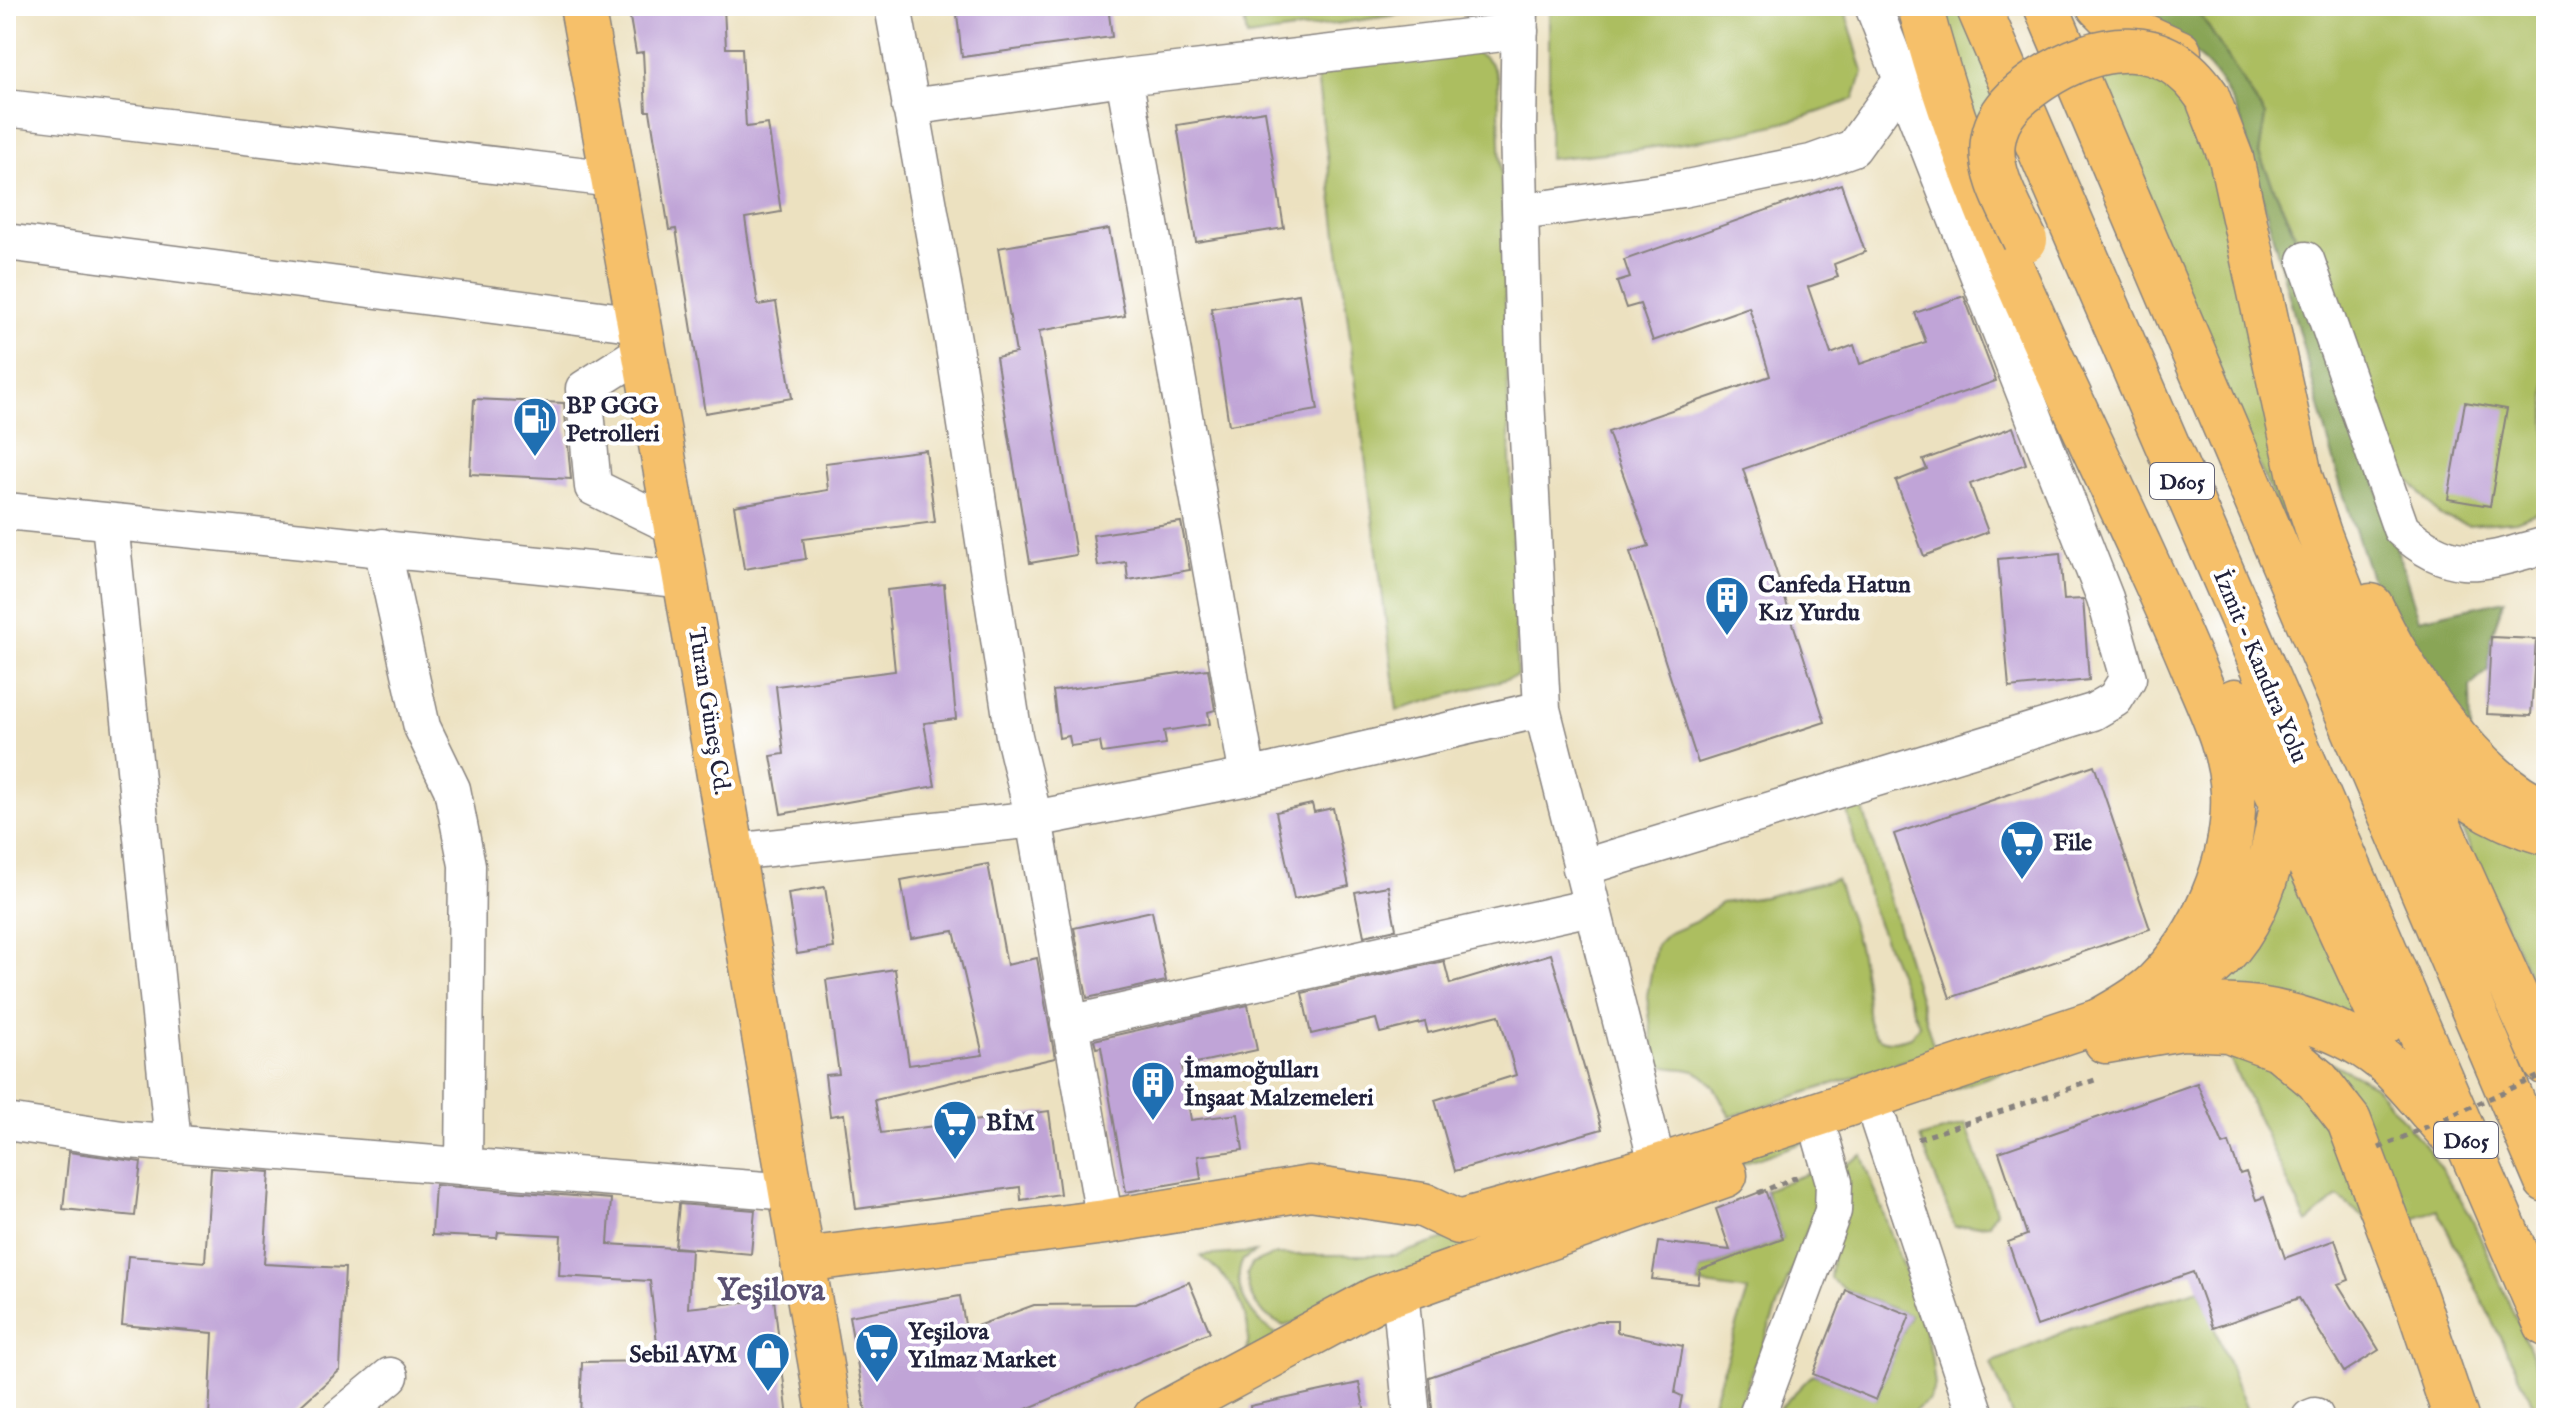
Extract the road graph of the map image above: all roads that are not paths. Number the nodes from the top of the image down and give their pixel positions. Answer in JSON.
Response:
{"nodes":[{"id":1,"x":582,"y":6,"type":"edge"},
{"id":2,"x":893,"y":6,"type":"edge"},
{"id":3,"x":1873,"y":6,"type":"edge"},
{"id":4,"x":1920,"y":6,"type":"edge"},
{"id":5,"x":1978,"y":6,"type":"edge"},
{"id":6,"x":2046,"y":6,"type":"edge"},
{"id":7,"x":2099,"y":6,"type":"edge"},
{"id":8,"x":1520,"y":18,"type":"edge"},
{"id":9,"x":1124,"y":77,"type":"junction"},
{"id":10,"x":1901,"y":81,"type":"junction"},
{"id":11,"x":910,"y":107,"type":"junction"},
{"id":12,"x":6,"y":108,"type":"edge"},
{"id":13,"x":613,"y":179,"type":"junction"},
{"id":14,"x":1521,"y":212,"type":"junction"},
{"id":15,"x":6,"y":242,"type":"edge"},
{"id":16,"x":2306,"y":260,"type":"dead end"},
{"id":17,"x":640,"y":338,"type":"junction"},
{"id":18,"x":6,"y":511,"type":"edge"},
{"id":19,"x":110,"y":523,"type":"junction"},
{"id":20,"x":677,"y":528,"type":"junction"},
{"id":21,"x":2546,"y":545,"type":"edge"},
{"id":22,"x":382,"y":547,"type":"junction"},
{"id":23,"x":688,"y":580,"type":"junction"},
{"id":24,"x":1542,"y":709,"type":"junction"},
{"id":25,"x":2393,"y":724,"type":"junction"},
{"id":26,"x":1248,"y":777,"type":"junction"},
{"id":27,"x":2282,"y":804,"type":"junction"},
{"id":28,"x":2546,"y":810,"type":"edge"},
{"id":29,"x":1034,"y":819,"type":"junction"},
{"id":30,"x":2546,"y":833,"type":"edge"},
{"id":31,"x":733,"y":852,"type":"junction"},
{"id":32,"x":1581,"y":868,"type":"junction"},
{"id":33,"x":1591,"y":907,"type":"junction"},
{"id":34,"x":1069,"y":1024,"type":"junction"},
{"id":35,"x":2103,"y":1031,"type":"junction"},
{"id":36,"x":2546,"y":1063,"type":"edge"},
{"id":37,"x":2419,"y":1100,"type":"junction"},
{"id":38,"x":6,"y":1122,"type":"edge"},
{"id":39,"x":1879,"y":1122,"type":"junction"},
{"id":40,"x":1822,"y":1141,"type":"junction"},
{"id":41,"x":173,"y":1143,"type":"junction"},
{"id":42,"x":2475,"y":1161,"type":"junction"},
{"id":43,"x":464,"y":1167,"type":"junction"},
{"id":44,"x":1658,"y":1167,"type":"junction"},
{"id":45,"x":2546,"y":1180,"type":"edge"},
{"id":46,"x":791,"y":1192,"type":"junction"},
{"id":47,"x":1105,"y":1222,"type":"junction"},
{"id":48,"x":803,"y":1260,"type":"junction"},
{"id":49,"x":1400,"y":1290,"type":"junction"},
{"id":50,"x":2546,"y":1324,"type":"edge"},
{"id":51,"x":390,"y":1376,"type":"dead end"},
{"id":52,"x":1758,"y":1413,"type":"dead end"},
{"id":53,"x":1158,"y":1417,"type":"edge"},
{"id":54,"x":339,"y":1418,"type":"edge"},
{"id":55,"x":830,"y":1418,"type":"edge"},
{"id":56,"x":1412,"y":1418,"type":"edge"},
{"id":57,"x":1977,"y":1418,"type":"edge"},
{"id":58,"x":2456,"y":1418,"type":"edge"}],
"edges":[{"from":1,"to":13,"type":"main road","name":"Turan Güneş Cd."},
{"from":2,"to":11,"type":"street"},
{"from":3,"to":10,"type":"street"},
{"from":4,"to":35,"type":"main road"},
{"from":5,"to":42,"type":"main road","name":"İzmit - Kandıra Yolu","number":"D605"},
{"from":6,"to":45,"type":"main road","number":"D605"},
{"from":7,"to":28,"type":"main road"},
{"from":8,"to":9,"type":"street"},
{"from":8,"to":14,"type":"street"},
{"from":9,"to":11,"type":"street"},
{"from":9,"to":26,"type":"street"},
{"from":10,"to":14,"type":"street"},
{"from":10,"to":32,"type":"street"},
{"from":11,"to":29,"type":"street"},
{"from":12,"to":13,"type":"street"},
{"from":13,"to":17,"type":"main road","name":"Turan Güneş Cd."},
{"from":14,"to":24,"type":"street"},
{"from":15,"to":17,"type":"street"},
{"from":16,"to":21,"type":"street"},
{"from":17,"to":20,"type":"main road","name":"Turan Güneş Cd."},
{"from":17,"to":20,"type":"street"},
{"from":18,"to":19,"type":"street"},
{"from":19,"to":22,"type":"street"},
{"from":19,"to":41,"type":"street"},
{"from":20,"to":23,"type":"main road","name":"Turan Güneş Cd."},
{"from":22,"to":23,"type":"street"},
{"from":22,"to":43,"type":"street"},
{"from":23,"to":31,"type":"main road","name":"Turan Güneş Cd."},
{"from":24,"to":26,"type":"street"},
{"from":24,"to":32,"type":"street"},
{"from":25,"to":27,"type":"main road","bridge":true},
{"from":25,"to":30,"type":"main road"},
{"from":25,"to":36,"type":"main road"},
{"from":26,"to":29,"type":"street"},
{"from":27,"to":35,"type":"main road"},
{"from":27,"to":37,"type":"main road"},
{"from":29,"to":31,"type":"street"},
{"from":29,"to":34,"type":"street"},
{"from":31,"to":46,"type":"main road","name":"Turan Güneş Cd."},
{"from":32,"to":33,"type":"street"},
{"from":33,"to":34,"type":"street"},
{"from":33,"to":44,"type":"street"},
{"from":34,"to":47,"type":"street"},
{"from":35,"to":37,"type":"main road"},
{"from":35,"to":39,"type":"main road"},
{"from":35,"to":44,"type":"main road"},
{"from":35,"to":58,"type":"main road"},
{"from":37,"to":42,"type":"main road"},
{"from":38,"to":41,"type":"street"},
{"from":39,"to":40,"type":"main road"},
{"from":39,"to":57,"type":"street"},
{"from":40,"to":49,"type":"main road"},
{"from":40,"to":52,"type":"street"},
{"from":41,"to":43,"type":"street"},
{"from":42,"to":50,"type":"main road","name":"İzmit - Kandıra Yolu","number":"D605"},
{"from":43,"to":46,"type":"street"},
{"from":44,"to":47,"type":"main road"},
{"from":46,"to":48,"type":"main road","name":"Turan Güneş Cd."},
{"from":47,"to":48,"type":"main road"},
{"from":48,"to":55,"type":"main road","name":"Turan Güneş Cd."},
{"from":49,"to":53,"type":"main road"},
{"from":49,"to":56,"type":"street"},
{"from":51,"to":54,"type":"street"}]}
